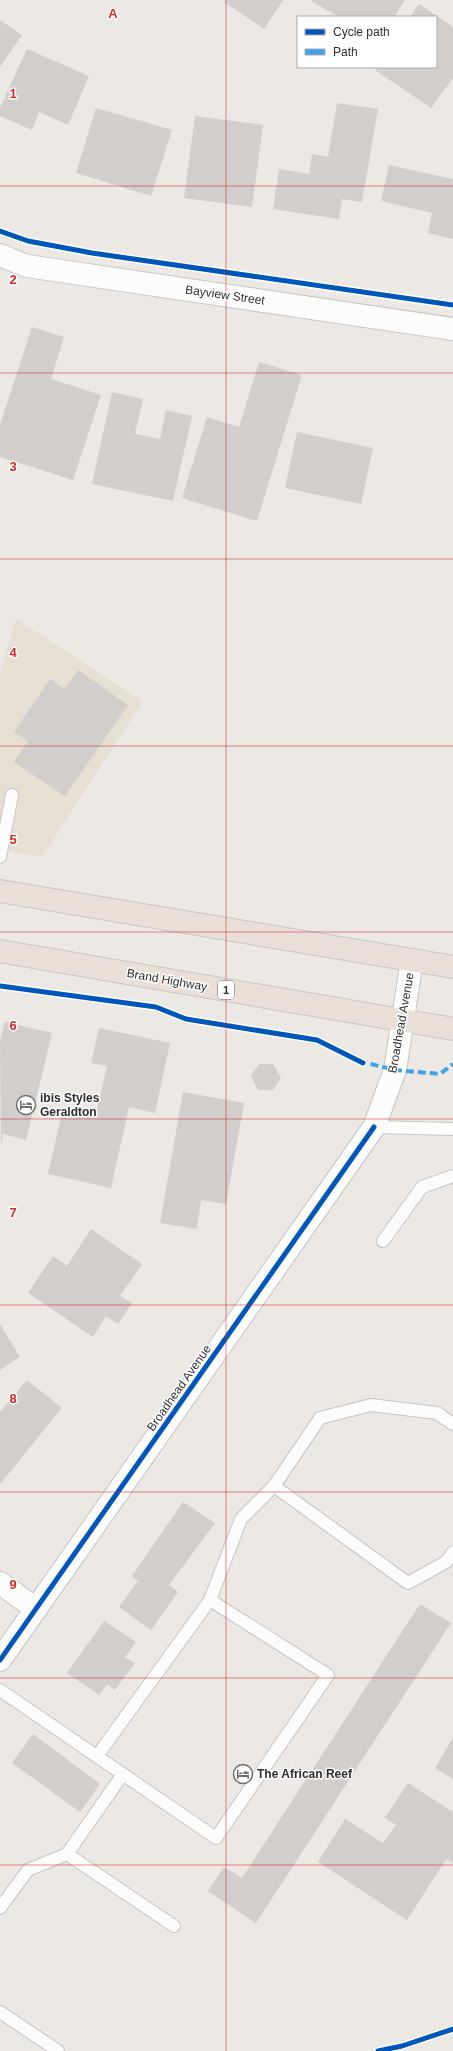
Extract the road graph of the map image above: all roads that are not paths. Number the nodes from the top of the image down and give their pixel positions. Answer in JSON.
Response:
{"nodes":[{"id":1,"x":0,"y":255,"type":"edge"},
{"id":2,"x":453,"y":329,"type":"edge"},
{"id":3,"x":12,"y":795,"type":"dead end"},
{"id":4,"x":0,"y":857,"type":"edge"},
{"id":5,"x":0,"y":891,"type":"edge"},
{"id":6,"x":0,"y":951,"type":"edge"},
{"id":7,"x":412,"y":960,"type":"junction"},
{"id":8,"x":453,"y":966,"type":"edge"},
{"id":9,"x":403,"y":1021,"type":"junction"},
{"id":10,"x":453,"y":1029,"type":"edge"},
{"id":11,"x":374,"y":1127,"type":"junction"},
{"id":12,"x":453,"y":1129,"type":"edge"},
{"id":13,"x":453,"y":1176,"type":"edge"},
{"id":14,"x":383,"y":1241,"type":"dead end"},
{"id":15,"x":453,"y":1424,"type":"edge"},
{"id":16,"x":274,"y":1486,"type":"junction"},
{"id":17,"x":453,"y":1552,"type":"edge"},
{"id":18,"x":0,"y":1583,"type":"edge"},
{"id":19,"x":210,"y":1600,"type":"junction"},
{"id":20,"x":36,"y":1609,"type":"junction"},
{"id":21,"x":0,"y":1660,"type":"edge"},
{"id":22,"x":0,"y":1690,"type":"edge"},
{"id":23,"x":97,"y":1756,"type":"junction"},
{"id":24,"x":123,"y":1774,"type":"junction"},
{"id":25,"x":67,"y":1854,"type":"junction"},
{"id":26,"x":0,"y":1908,"type":"edge"},
{"id":27,"x":174,"y":1926,"type":"dead end"},
{"id":28,"x":0,"y":2012,"type":"edge"},
{"id":29,"x":58,"y":2051,"type":"edge"}],
"edges":[{"from":1,"to":2,"type":"street","name":"Bayview Street"},
{"from":3,"to":4,"type":"lane"},
{"from":5,"to":7,"type":"highway"},
{"from":6,"to":9,"type":"highway","name":"Brand Highway","number":"1"},
{"from":7,"to":8,"type":"highway"},
{"from":7,"to":9,"type":"street","name":"Broadhead Avenue"},
{"from":9,"to":10,"type":"highway","name":"Brand Highway","number":"1"},
{"from":9,"to":11,"type":"street","name":"Broadhead Avenue"},
{"from":11,"to":12,"type":"lane"},
{"from":11,"to":20,"type":"street","name":"Broadhead Avenue"},
{"from":13,"to":14,"type":"lane"},
{"from":15,"to":16,"type":"lane"},
{"from":16,"to":17,"type":"lane"},
{"from":16,"to":19,"type":"lane"},
{"from":18,"to":20,"type":"street"},
{"from":19,"to":23,"type":"lane"},
{"from":19,"to":24,"type":"lane"},
{"from":20,"to":21,"type":"street","name":"Broadhead Avenue"},
{"from":22,"to":23,"type":"lane"},
{"from":23,"to":24,"type":"lane"},
{"from":24,"to":25,"type":"lane"},
{"from":25,"to":26,"type":"lane"},
{"from":25,"to":27,"type":"lane"},
{"from":28,"to":29,"type":"lane"}]}
